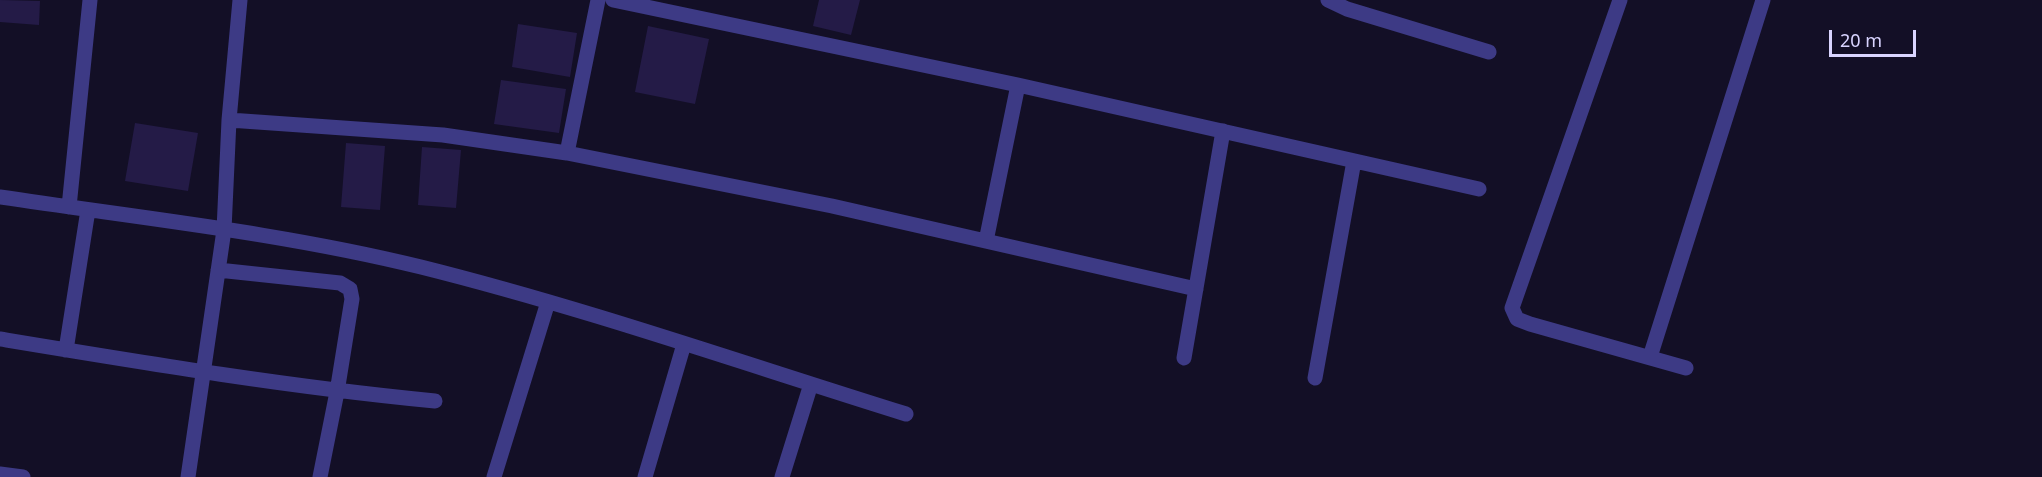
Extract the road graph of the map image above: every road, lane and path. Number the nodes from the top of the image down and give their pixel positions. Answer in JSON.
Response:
{"nodes":[{"id":1,"x":90,"y":0,"type":"edge"},
{"id":2,"x":240,"y":0,"type":"edge"},
{"id":3,"x":598,"y":0,"type":"edge"},
{"id":4,"x":613,"y":0,"type":"edge"},
{"id":5,"x":1328,"y":0,"type":"edge"},
{"id":6,"x":1620,"y":0,"type":"edge"},
{"id":7,"x":1763,"y":0,"type":"edge"},
{"id":8,"x":1489,"y":52,"type":"dead end"},
{"id":9,"x":1018,"y":86,"type":"junction"},
{"id":10,"x":229,"y":120,"type":"junction"},
{"id":11,"x":1223,"y":131,"type":"junction"},
{"id":12,"x":567,"y":153,"type":"junction"},
{"id":13,"x":1354,"y":161,"type":"junction"},
{"id":14,"x":1479,"y":189,"type":"dead end"},
{"id":15,"x":0,"y":197,"type":"edge"},
{"id":16,"x":69,"y":207,"type":"junction"},
{"id":17,"x":88,"y":210,"type":"junction"},
{"id":18,"x":224,"y":230,"type":"junction"},
{"id":19,"x":986,"y":241,"type":"junction"},
{"id":20,"x":218,"y":270,"type":"junction"},
{"id":21,"x":1196,"y":289,"type":"junction"},
{"id":22,"x":548,"y":302,"type":"junction"},
{"id":23,"x":0,"y":339,"type":"edge"},
{"id":24,"x":684,"y":344,"type":"junction"},
{"id":25,"x":66,"y":350,"type":"junction"},
{"id":26,"x":1650,"y":357,"type":"junction"},
{"id":27,"x":1184,"y":358,"type":"dead end"},
{"id":28,"x":1686,"y":368,"type":"dead end"},
{"id":29,"x":203,"y":372,"type":"junction"},
{"id":30,"x":1315,"y":378,"type":"dead end"},
{"id":31,"x":811,"y":384,"type":"junction"},
{"id":32,"x":337,"y":392,"type":"junction"},
{"id":33,"x":435,"y":401,"type":"dead end"},
{"id":34,"x":906,"y":414,"type":"dead end"},
{"id":35,"x":0,"y":474,"type":"edge"},
{"id":36,"x":22,"y":477,"type":"edge"},
{"id":37,"x":188,"y":477,"type":"edge"},
{"id":38,"x":320,"y":477,"type":"edge"},
{"id":39,"x":494,"y":477,"type":"edge"},
{"id":40,"x":645,"y":477,"type":"edge"},
{"id":41,"x":782,"y":477,"type":"edge"}],
"edges":[{"from":1,"to":16,"type":"street"},
{"from":2,"to":10,"type":"street"},
{"from":3,"to":12,"type":"street"},
{"from":4,"to":9,"type":"street"},
{"from":5,"to":8,"type":"street"},
{"from":6,"to":26,"type":"street"},
{"from":7,"to":26,"type":"street"},
{"from":9,"to":11,"type":"street"},
{"from":9,"to":19,"type":"street"},
{"from":10,"to":12,"type":"street"},
{"from":10,"to":18,"type":"street"},
{"from":11,"to":13,"type":"street"},
{"from":11,"to":21,"type":"street"},
{"from":12,"to":19,"type":"street"},
{"from":13,"to":14,"type":"street"},
{"from":13,"to":30,"type":"street"},
{"from":15,"to":16,"type":"street"},
{"from":16,"to":17,"type":"street"},
{"from":17,"to":18,"type":"street"},
{"from":17,"to":25,"type":"street"},
{"from":18,"to":20,"type":"street"},
{"from":18,"to":22,"type":"street"},
{"from":19,"to":21,"type":"street"},
{"from":20,"to":29,"type":"street"},
{"from":20,"to":32,"type":"street"},
{"from":21,"to":27,"type":"street"},
{"from":22,"to":24,"type":"street"},
{"from":22,"to":39,"type":"street"},
{"from":23,"to":25,"type":"street"},
{"from":24,"to":31,"type":"street"},
{"from":24,"to":40,"type":"street"},
{"from":25,"to":29,"type":"street"},
{"from":26,"to":28,"type":"street"},
{"from":29,"to":32,"type":"street"},
{"from":29,"to":37,"type":"street"},
{"from":31,"to":34,"type":"street"},
{"from":31,"to":41,"type":"street"},
{"from":32,"to":33,"type":"street"},
{"from":32,"to":38,"type":"street"},
{"from":35,"to":36,"type":"street"}]}
